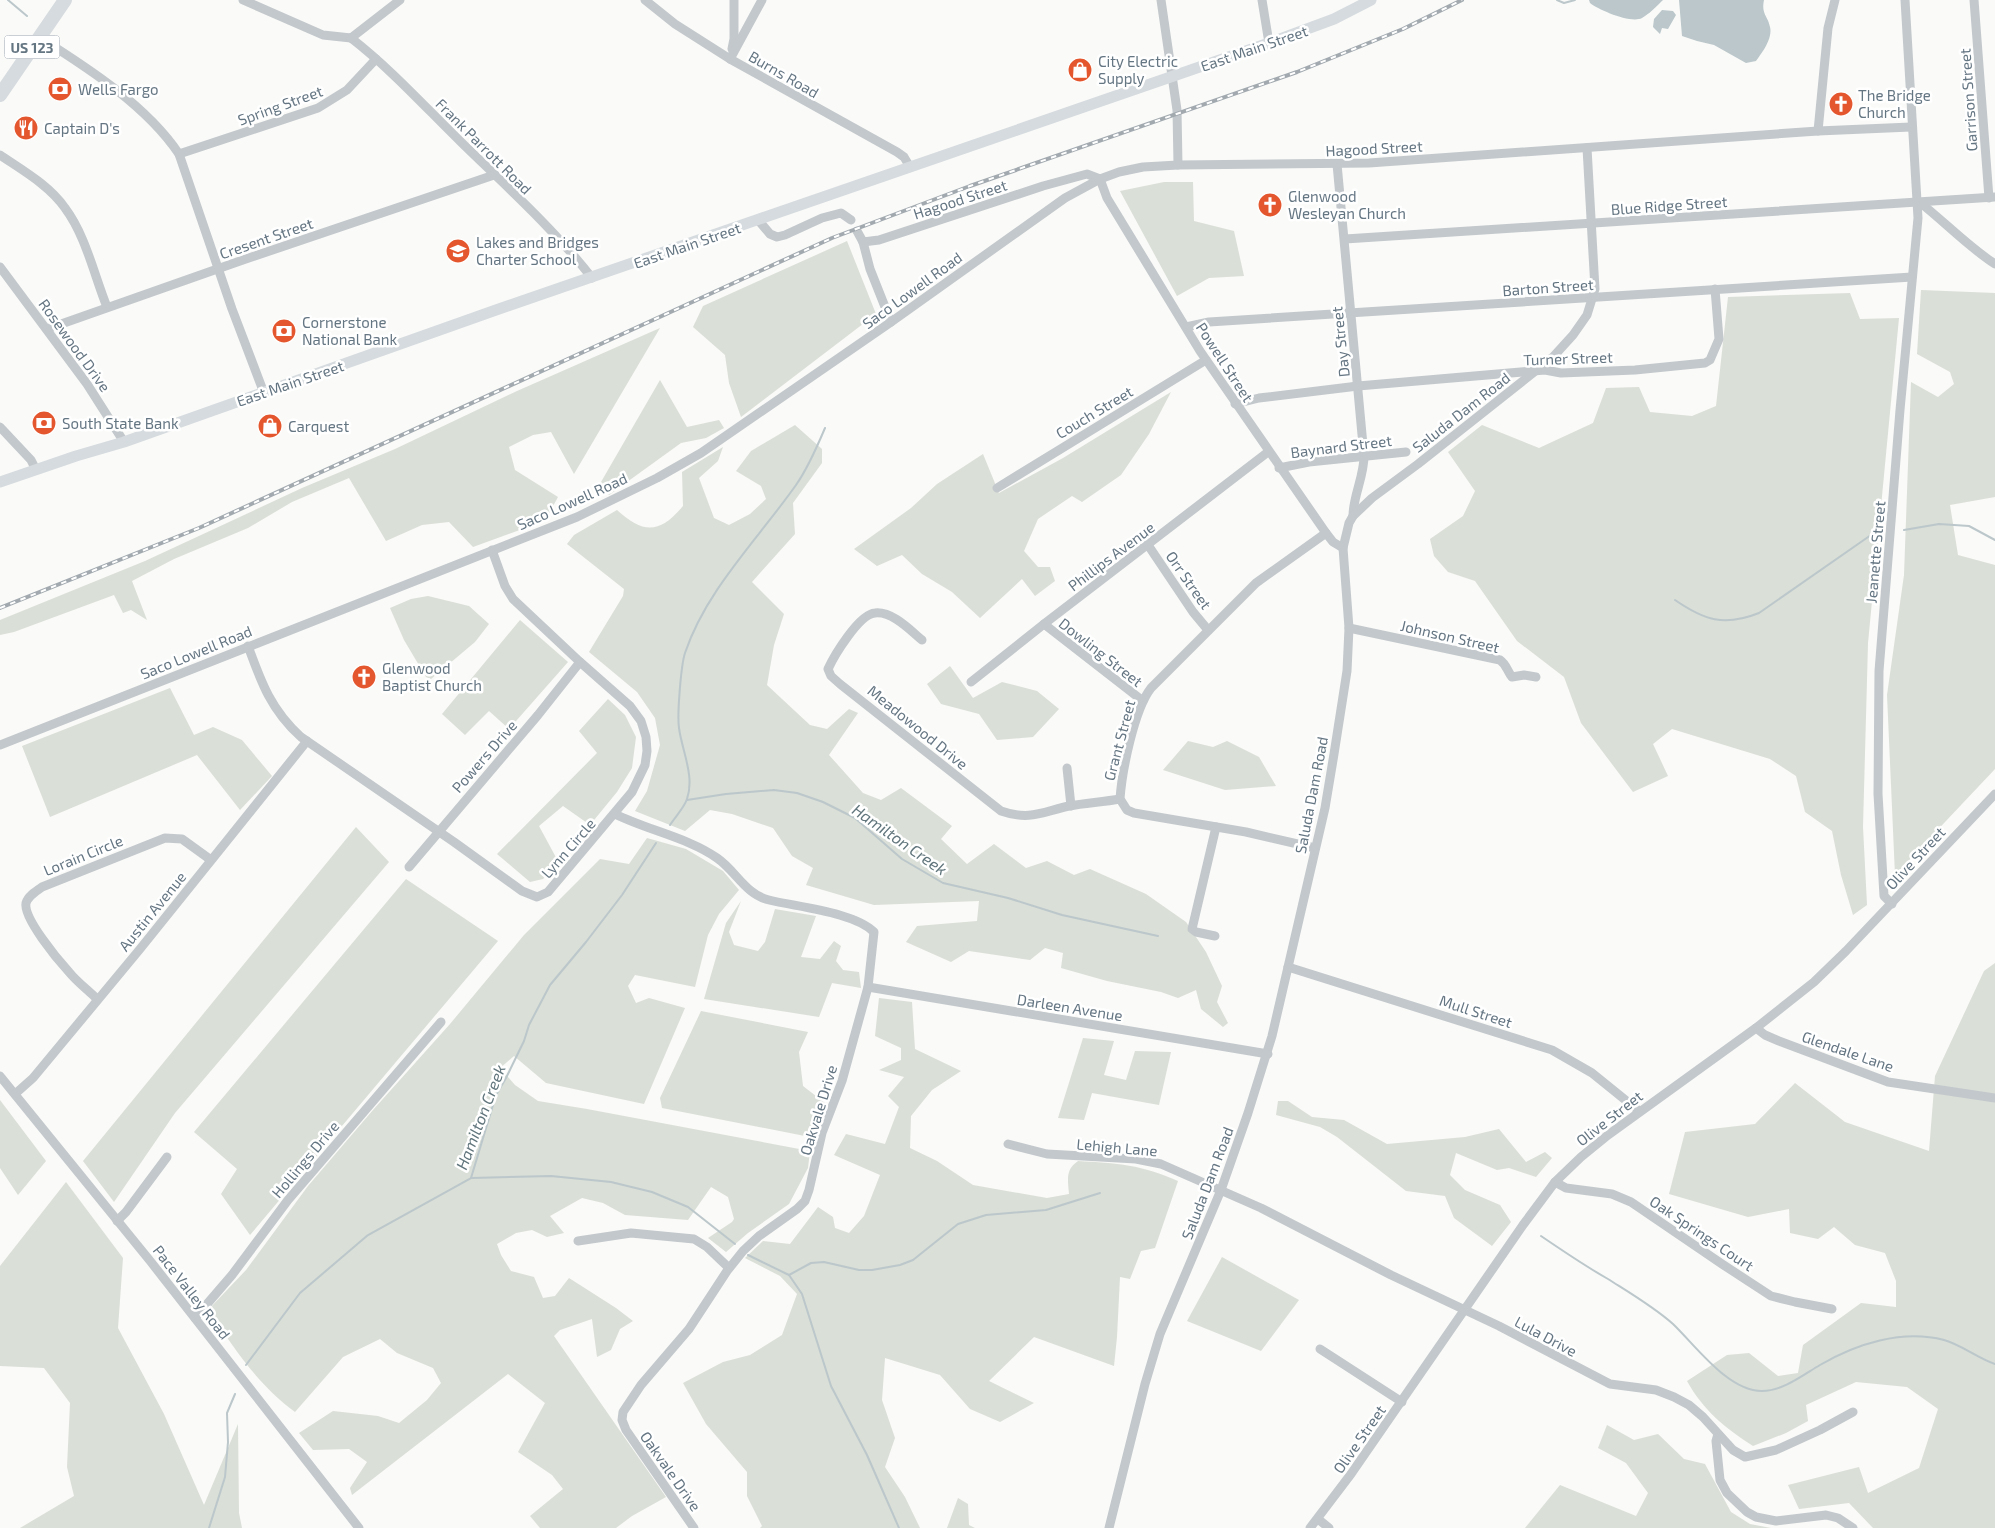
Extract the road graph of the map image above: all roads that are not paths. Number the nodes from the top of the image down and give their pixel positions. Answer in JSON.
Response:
{"nodes":[{"id":1,"x":65,"y":0,"type":"edge"},
{"id":2,"x":243,"y":0,"type":"edge"},
{"id":3,"x":400,"y":0,"type":"edge"},
{"id":4,"x":645,"y":0,"type":"edge"},
{"id":5,"x":734,"y":0,"type":"edge"},
{"id":6,"x":762,"y":0,"type":"edge"},
{"id":7,"x":1161,"y":0,"type":"edge"},
{"id":8,"x":1262,"y":0,"type":"edge"},
{"id":9,"x":1371,"y":0,"type":"edge"},
{"id":10,"x":1835,"y":0,"type":"edge"},
{"id":11,"x":1905,"y":0,"type":"edge"},
{"id":12,"x":1974,"y":0,"type":"edge"},
{"id":13,"x":39,"y":36,"type":"junction"},
{"id":14,"x":351,"y":38,"type":"junction"},
{"id":15,"x":1269,"y":43,"type":"junction"},
{"id":16,"x":376,"y":59,"type":"junction"},
{"id":17,"x":730,"y":59,"type":"junction"},
{"id":18,"x":1173,"y":76,"type":"junction"},
{"id":19,"x":0,"y":95,"type":"edge"},
{"id":20,"x":1911,"y":126,"type":"junction"},
{"id":21,"x":1818,"y":131,"type":"junction"},
{"id":22,"x":1587,"y":148,"type":"junction"},
{"id":23,"x":179,"y":154,"type":"junction"},
{"id":24,"x":0,"y":155,"type":"edge"},
{"id":25,"x":1337,"y":164,"type":"junction"},
{"id":26,"x":1178,"y":165,"type":"junction"},
{"id":27,"x":910,"y":167,"type":"junction"},
{"id":28,"x":494,"y":175,"type":"junction"},
{"id":29,"x":1100,"y":180,"type":"junction"},
{"id":30,"x":1992,"y":197,"type":"edge"},
{"id":31,"x":1918,"y":201,"type":"junction"},
{"id":32,"x":851,"y":220,"type":"dead end"},
{"id":33,"x":759,"y":221,"type":"junction"},
{"id":34,"x":1592,"y":224,"type":"junction"},
{"id":35,"x":857,"y":231,"type":"dead end"},
{"id":36,"x":1345,"y":239,"type":"junction"},
{"id":37,"x":864,"y":242,"type":"junction"},
{"id":38,"x":1995,"y":264,"type":"edge"},
{"id":39,"x":0,"y":267,"type":"edge"},
{"id":40,"x":219,"y":268,"type":"junction"},
{"id":41,"x":1912,"y":277,"type":"junction"},
{"id":42,"x":592,"y":278,"type":"junction"},
{"id":43,"x":1715,"y":289,"type":"junction"},
{"id":44,"x":1593,"y":298,"type":"junction"},
{"id":45,"x":107,"y":307,"type":"junction"},
{"id":46,"x":1351,"y":313,"type":"junction"},
{"id":47,"x":891,"y":322,"type":"junction"},
{"id":48,"x":1186,"y":327,"type":"junction"},
{"id":49,"x":47,"y":329,"type":"junction"},
{"id":50,"x":1206,"y":360,"type":"junction"},
{"id":51,"x":1534,"y":372,"type":"junction"},
{"id":52,"x":1358,"y":386,"type":"junction"},
{"id":53,"x":264,"y":393,"type":"junction"},
{"id":54,"x":1235,"y":404,"type":"junction"},
{"id":55,"x":0,"y":427,"type":"edge"},
{"id":56,"x":124,"y":442,"type":"junction"},
{"id":57,"x":1268,"y":452,"type":"junction"},
{"id":58,"x":1406,"y":452,"type":"dead end"},
{"id":59,"x":1364,"y":456,"type":"junction"},
{"id":60,"x":1279,"y":468,"type":"junction"},
{"id":61,"x":36,"y":470,"type":"junction"},
{"id":62,"x":0,"y":482,"type":"edge"},
{"id":63,"x":997,"y":488,"type":"dead end"},
{"id":64,"x":1353,"y":516,"type":"junction"},
{"id":65,"x":1326,"y":533,"type":"junction"},
{"id":66,"x":1148,"y":545,"type":"junction"},
{"id":67,"x":1342,"y":548,"type":"junction"},
{"id":68,"x":492,"y":550,"type":"junction"},
{"id":69,"x":1044,"y":624,"type":"junction"},
{"id":70,"x":1349,"y":628,"type":"junction"},
{"id":71,"x":1208,"y":630,"type":"junction"},
{"id":72,"x":922,"y":640,"type":"dead end"},
{"id":73,"x":248,"y":646,"type":"junction"},
{"id":74,"x":580,"y":662,"type":"junction"},
{"id":75,"x":1536,"y":677,"type":"dead end"},
{"id":76,"x":971,"y":682,"type":"dead end"},
{"id":77,"x":1142,"y":701,"type":"junction"},
{"id":78,"x":307,"y":741,"type":"junction"},
{"id":79,"x":0,"y":744,"type":"edge"},
{"id":80,"x":1067,"y":768,"type":"dead end"},
{"id":81,"x":1995,"y":794,"type":"edge"},
{"id":82,"x":1120,"y":799,"type":"junction"},
{"id":83,"x":1071,"y":806,"type":"junction"},
{"id":84,"x":615,"y":814,"type":"junction"},
{"id":85,"x":1216,"y":827,"type":"junction"},
{"id":86,"x":439,"y":831,"type":"junction"},
{"id":87,"x":1315,"y":848,"type":"junction"},
{"id":88,"x":211,"y":860,"type":"junction"},
{"id":89,"x":409,"y":867,"type":"dead end"},
{"id":90,"x":1892,"y":904,"type":"junction"},
{"id":91,"x":1215,"y":936,"type":"dead end"},
{"id":92,"x":1288,"y":967,"type":"junction"},
{"id":93,"x":868,"y":987,"type":"junction"},
{"id":94,"x":97,"y":999,"type":"junction"},
{"id":95,"x":441,"y":1022,"type":"dead end"},
{"id":96,"x":1756,"y":1028,"type":"junction"},
{"id":97,"x":1268,"y":1054,"type":"junction"},
{"id":98,"x":0,"y":1076,"type":"edge"},
{"id":99,"x":15,"y":1094,"type":"junction"},
{"id":100,"x":1995,"y":1098,"type":"edge"},
{"id":101,"x":1640,"y":1112,"type":"junction"},
{"id":102,"x":1008,"y":1144,"type":"dead end"},
{"id":103,"x":166,"y":1157,"type":"dead end"},
{"id":104,"x":1555,"y":1182,"type":"junction"},
{"id":105,"x":1221,"y":1190,"type":"junction"},
{"id":106,"x":117,"y":1221,"type":"junction"},
{"id":107,"x":578,"y":1241,"type":"dead end"},
{"id":108,"x":730,"y":1268,"type":"junction"},
{"id":109,"x":1832,"y":1308,"type":"dead end"},
{"id":110,"x":1465,"y":1310,"type":"junction"},
{"id":111,"x":195,"y":1318,"type":"junction"},
{"id":112,"x":1320,"y":1349,"type":"dead end"},
{"id":113,"x":1402,"y":1402,"type":"junction"},
{"id":114,"x":1853,"y":1412,"type":"dead end"},
{"id":115,"x":1718,"y":1434,"type":"junction"},
{"id":116,"x":1318,"y":1519,"type":"junction"},
{"id":117,"x":359,"y":1528,"type":"edge"},
{"id":118,"x":694,"y":1528,"type":"edge"},
{"id":119,"x":1109,"y":1528,"type":"edge"},
{"id":120,"x":1310,"y":1528,"type":"edge"},
{"id":121,"x":1330,"y":1528,"type":"edge"},
{"id":122,"x":1852,"y":1528,"type":"edge"}],
"edges":[{"from":1,"to":13,"type":"highway","number":"US 123"},
{"from":2,"to":14,"type":"street"},
{"from":3,"to":14,"type":"street"},
{"from":4,"to":17,"type":"street","name":"Burns Road"},
{"from":5,"to":17,"type":"street"},
{"from":6,"to":17,"type":"street"},
{"from":7,"to":18,"type":"street"},
{"from":8,"to":15,"type":"street"},
{"from":9,"to":15,"type":"main road","name":"East Main Street"},
{"from":10,"to":21,"type":"street"},
{"from":11,"to":20,"type":"street","name":"Jeanette Street"},
{"from":12,"to":30,"type":"street","name":"Garrison Street"},
{"from":13,"to":19,"type":"highway","number":"US 123"},
{"from":13,"to":23,"type":"street"},
{"from":14,"to":16,"type":"street","name":"Frank Parrott Road"},
{"from":15,"to":18,"type":"main road","name":"East Main Street"},
{"from":16,"to":23,"type":"street","name":"Spring Street"},
{"from":16,"to":28,"type":"street","name":"Frank Parrott Road"},
{"from":17,"to":27,"type":"street","name":"Burns Road"},
{"from":18,"to":26,"type":"street"},
{"from":18,"to":27,"type":"main road","name":"East Main Street"},
{"from":20,"to":21,"type":"street","name":"Hagood Street"},
{"from":20,"to":31,"type":"street","name":"Jeanette Street"},
{"from":21,"to":22,"type":"street","name":"Hagood Street"},
{"from":22,"to":25,"type":"street","name":"Hagood Street"},
{"from":22,"to":34,"type":"street","name":"Saluda Dam Road"},
{"from":23,"to":40,"type":"street"},
{"from":24,"to":45,"type":"street"},
{"from":25,"to":26,"type":"street","name":"Hagood Street"},
{"from":25,"to":36,"type":"street","name":"Day Street"},
{"from":26,"to":29,"type":"street","name":"Hagood Street"},
{"from":27,"to":33,"type":"main road","name":"East Main Street"},
{"from":28,"to":40,"type":"street","name":"Cresent Street"},
{"from":28,"to":42,"type":"street","name":"Frank Parrott Road"},
{"from":29,"to":37,"type":"street","name":"Hagood Street"},
{"from":29,"to":47,"type":"street","name":"Saco Lowell Road"},
{"from":29,"to":48,"type":"street","name":"Powell Street"},
{"from":30,"to":31,"type":"street","name":"Blue Ridge Street"},
{"from":31,"to":34,"type":"street","name":"Blue Ridge Street"},
{"from":31,"to":38,"type":"street"},
{"from":31,"to":41,"type":"street","name":"Jeanette Street"},
{"from":32,"to":33,"type":"street"},
{"from":33,"to":42,"type":"main road","name":"East Main Street"},
{"from":34,"to":36,"type":"street","name":"Blue Ridge Street"},
{"from":34,"to":44,"type":"street","name":"Saluda Dam Road"},
{"from":35,"to":37,"type":"street"},
{"from":36,"to":46,"type":"street","name":"Day Street"},
{"from":37,"to":47,"type":"street"},
{"from":39,"to":49,"type":"street","name":"Rosewood Drive"},
{"from":40,"to":45,"type":"street","name":"Cresent Street"},
{"from":40,"to":53,"type":"street"},
{"from":41,"to":43,"type":"street","name":"Barton Street"},
{"from":41,"to":90,"type":"street","name":"Jeanette Street"},
{"from":42,"to":53,"type":"main road","name":"East Main Street"},
{"from":43,"to":44,"type":"street","name":"Barton Street"},
{"from":43,"to":51,"type":"street","name":"Turner Street"},
{"from":44,"to":46,"type":"street","name":"Barton Street"},
{"from":44,"to":51,"type":"street","name":"Saluda Dam Road"},
{"from":45,"to":49,"type":"street","name":"Cresent Street"},
{"from":46,"to":48,"type":"street","name":"Barton Street"},
{"from":46,"to":52,"type":"street","name":"Day Street"},
{"from":47,"to":68,"type":"street","name":"Saco Lowell Road"},
{"from":48,"to":50,"type":"street","name":"Powell Street"},
{"from":49,"to":56,"type":"street","name":"Rosewood Drive"},
{"from":50,"to":54,"type":"street","name":"Powell Street"},
{"from":50,"to":63,"type":"street","name":"Couch Street"},
{"from":51,"to":52,"type":"street","name":"Turner Street"},
{"from":51,"to":64,"type":"street","name":"Saluda Dam Road"},
{"from":52,"to":54,"type":"street","name":"Turner Street"},
{"from":52,"to":59,"type":"street","name":"Day Street"},
{"from":53,"to":56,"type":"main road","name":"East Main Street"},
{"from":54,"to":57,"type":"street","name":"Powell Street"},
{"from":55,"to":61,"type":"street"},
{"from":56,"to":61,"type":"main road","name":"East Main Street"},
{"from":57,"to":60,"type":"street","name":"Powell Street"},
{"from":57,"to":66,"type":"street","name":"Phillips Avenue"},
{"from":58,"to":59,"type":"street","name":"Baynard Street"},
{"from":59,"to":60,"type":"street","name":"Baynard Street"},
{"from":59,"to":64,"type":"street","name":"Day Street"},
{"from":60,"to":65,"type":"street","name":"Powell Street"},
{"from":61,"to":62,"type":"main road","name":"East Main Street"},
{"from":64,"to":67,"type":"street","name":"Saluda Dam Road"},
{"from":65,"to":67,"type":"street","name":"Powell Street"},
{"from":65,"to":71,"type":"street","name":"Grant Street"},
{"from":66,"to":69,"type":"street","name":"Phillips Avenue"},
{"from":66,"to":71,"type":"street","name":"Orr Street"},
{"from":67,"to":70,"type":"street","name":"Saluda Dam Road"},
{"from":68,"to":73,"type":"street","name":"Saco Lowell Road"},
{"from":68,"to":74,"type":"street","name":"Lynn Circle"},
{"from":69,"to":76,"type":"street","name":"Phillips Avenue"},
{"from":69,"to":77,"type":"street","name":"Dowling Street"},
{"from":70,"to":75,"type":"street","name":"Johnson Street"},
{"from":70,"to":87,"type":"street","name":"Saluda Dam Road"},
{"from":71,"to":77,"type":"street","name":"Grant Street"},
{"from":72,"to":83,"type":"street","name":"Meadowood Drive"},
{"from":73,"to":78,"type":"street","name":"Lynn Circle"},
{"from":73,"to":79,"type":"street","name":"Saco Lowell Road"},
{"from":74,"to":84,"type":"street","name":"Lynn Circle"},
{"from":74,"to":86,"type":"street","name":"Powers Drive"},
{"from":77,"to":82,"type":"street","name":"Grant Street"},
{"from":78,"to":86,"type":"street","name":"Lynn Circle"},
{"from":78,"to":88,"type":"street","name":"Austin Avenue"},
{"from":80,"to":83,"type":"street"},
{"from":81,"to":90,"type":"street","name":"Olive Street"},
{"from":82,"to":83,"type":"street","name":"Meadowood Drive"},
{"from":82,"to":85,"type":"street","name":"Grant Street"},
{"from":84,"to":86,"type":"street","name":"Lynn Circle"},
{"from":84,"to":93,"type":"street","name":"Oakvale Drive"},
{"from":85,"to":87,"type":"street","name":"Grant Street"},
{"from":85,"to":91,"type":"street"},
{"from":86,"to":89,"type":"street","name":"Powers Drive"},
{"from":87,"to":92,"type":"street","name":"Saluda Dam Road"},
{"from":88,"to":94,"type":"street","name":"Austin Avenue"},
{"from":88,"to":94,"type":"street","name":"Lorain Circle"},
{"from":90,"to":96,"type":"street","name":"Olive Street"},
{"from":92,"to":97,"type":"street","name":"Saluda Dam Road"},
{"from":92,"to":101,"type":"street","name":"Mull Street"},
{"from":93,"to":97,"type":"street","name":"Darleen Avenue"},
{"from":93,"to":108,"type":"street","name":"Oakvale Drive"},
{"from":94,"to":99,"type":"street","name":"Austin Avenue"},
{"from":95,"to":111,"type":"street","name":"Hollings Drive"},
{"from":96,"to":100,"type":"street","name":"Glendale Lane"},
{"from":96,"to":101,"type":"street","name":"Olive Street"},
{"from":97,"to":105,"type":"street","name":"Saluda Dam Road"},
{"from":98,"to":99,"type":"street","name":"Pace Valley Road"},
{"from":99,"to":106,"type":"street","name":"Pace Valley Road"},
{"from":101,"to":104,"type":"street","name":"Olive Street"},
{"from":102,"to":105,"type":"street","name":"Lehigh Lane"},
{"from":103,"to":106,"type":"street"},
{"from":104,"to":109,"type":"street","name":"Oak Springs Court"},
{"from":104,"to":110,"type":"street","name":"Olive Street"},
{"from":105,"to":110,"type":"street","name":"Lula Drive"},
{"from":105,"to":119,"type":"street","name":"Saluda Dam Road"},
{"from":106,"to":111,"type":"street","name":"Pace Valley Road"},
{"from":107,"to":108,"type":"street"},
{"from":108,"to":118,"type":"street","name":"Oakvale Drive"},
{"from":110,"to":113,"type":"street","name":"Olive Street"},
{"from":110,"to":115,"type":"street","name":"Lula Drive"},
{"from":111,"to":117,"type":"street","name":"Pace Valley Road"},
{"from":112,"to":113,"type":"street"},
{"from":113,"to":116,"type":"street","name":"Olive Street"},
{"from":114,"to":115,"type":"street","name":"Lula Drive"},
{"from":115,"to":122,"type":"street"},
{"from":116,"to":120,"type":"street","name":"Olive Street"},
{"from":116,"to":121,"type":"street"}]}
